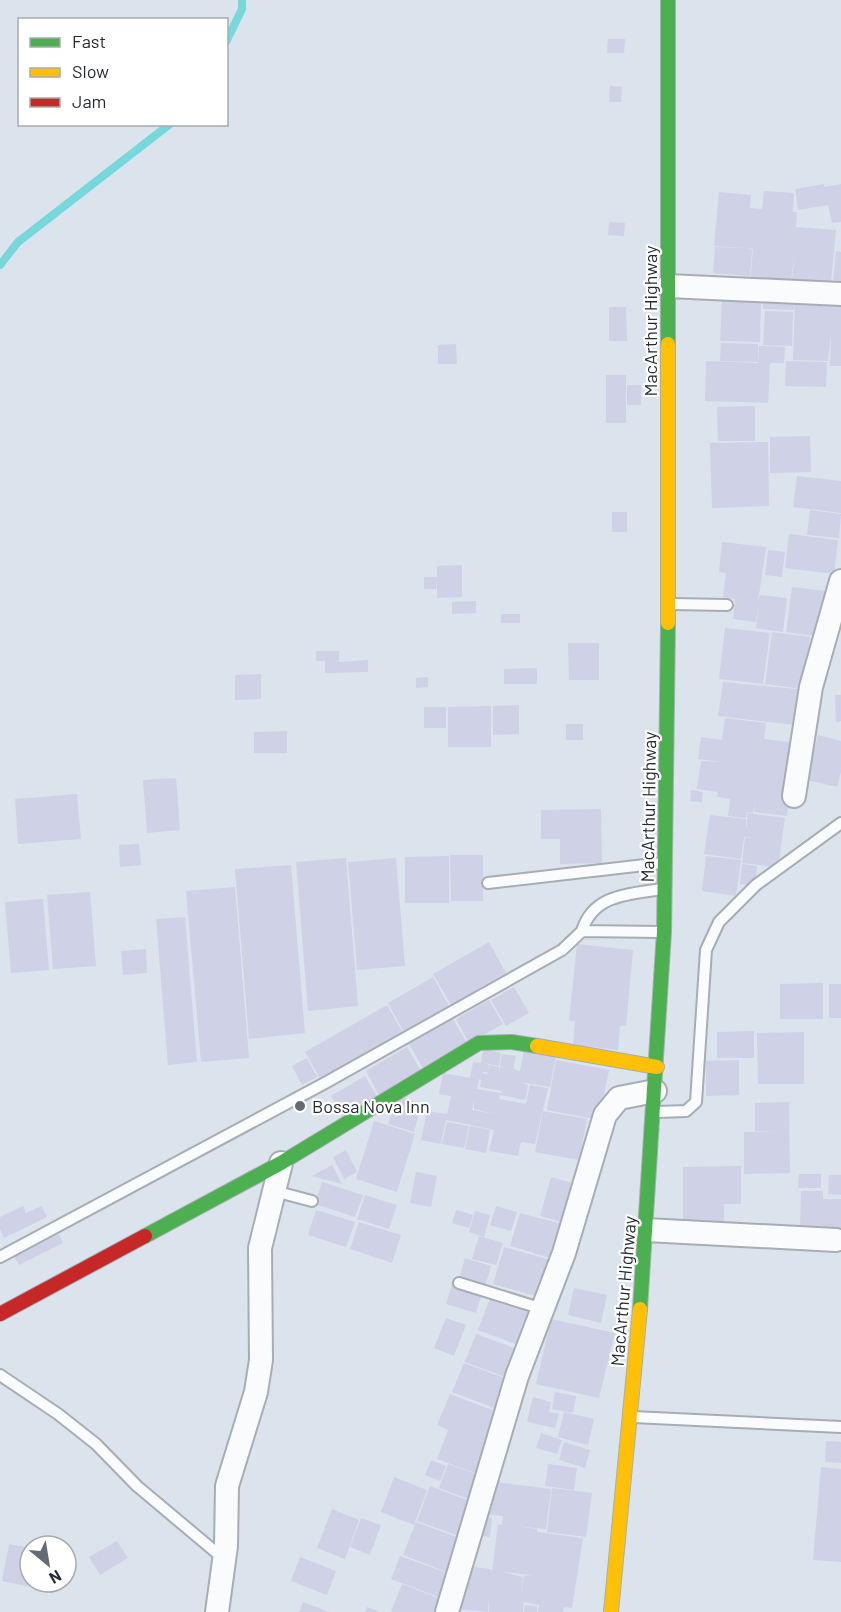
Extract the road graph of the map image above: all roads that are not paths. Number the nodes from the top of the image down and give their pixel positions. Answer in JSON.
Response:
{"nodes":[{"id":1,"x":668,"y":0,"type":"edge"},
{"id":2,"x":668,"y":286,"type":"junction"},
{"id":3,"x":841,"y":294,"type":"edge"},
{"id":4,"x":841,"y":581,"type":"edge"},
{"id":5,"x":668,"y":604,"type":"junction"},
{"id":6,"x":727,"y":605,"type":"dead end"},
{"id":7,"x":794,"y":795,"type":"dead end"},
{"id":8,"x":841,"y":823,"type":"edge"},
{"id":9,"x":665,"y":862,"type":"junction"},
{"id":10,"x":488,"y":883,"type":"dead end"},
{"id":11,"x":665,"y":889,"type":"junction"},
{"id":12,"x":582,"y":931,"type":"junction"},
{"id":13,"x":664,"y":932,"type":"junction"},
{"id":14,"x":657,"y":1066,"type":"junction"},
{"id":15,"x":655,"y":1101,"type":"junction"},
{"id":16,"x":281,"y":1163,"type":"junction"},
{"id":17,"x":274,"y":1191,"type":"junction"},
{"id":18,"x":312,"y":1201,"type":"dead end"},
{"id":19,"x":646,"y":1230,"type":"junction"},
{"id":20,"x":836,"y":1240,"type":"dead end"},
{"id":21,"x":0,"y":1257,"type":"edge"},
{"id":22,"x":459,"y":1283,"type":"dead end"},
{"id":23,"x":543,"y":1309,"type":"junction"},
{"id":24,"x":0,"y":1314,"type":"edge"},
{"id":25,"x":0,"y":1374,"type":"edge"},
{"id":26,"x":630,"y":1417,"type":"junction"},
{"id":27,"x":841,"y":1427,"type":"edge"},
{"id":28,"x":224,"y":1560,"type":"junction"},
{"id":29,"x":216,"y":1610,"type":"edge"},
{"id":30,"x":447,"y":1612,"type":"edge"},
{"id":31,"x":611,"y":1612,"type":"edge"}],
"edges":[{"from":1,"to":2,"type":"main road","name":"MacArthur Highway"},
{"from":2,"to":3,"type":"street"},
{"from":2,"to":5,"type":"main road","name":"MacArthur Highway"},
{"from":4,"to":7,"type":"street"},
{"from":5,"to":6,"type":"lane"},
{"from":5,"to":9,"type":"main road","name":"MacArthur Highway"},
{"from":8,"to":15,"type":"lane"},
{"from":9,"to":10,"type":"lane"},
{"from":9,"to":11,"type":"main road","name":"MacArthur Highway"},
{"from":11,"to":12,"type":"lane"},
{"from":11,"to":13,"type":"main road","name":"MacArthur Highway"},
{"from":12,"to":13,"type":"lane"},
{"from":12,"to":21,"type":"lane"},
{"from":13,"to":14,"type":"main road","name":"MacArthur Highway"},
{"from":14,"to":15,"type":"main road","name":"MacArthur Highway"},
{"from":14,"to":16,"type":"main road"},
{"from":15,"to":19,"type":"main road","name":"MacArthur Highway"},
{"from":15,"to":23,"type":"street"},
{"from":16,"to":17,"type":"street"},
{"from":16,"to":24,"type":"main road"},
{"from":17,"to":18,"type":"lane"},
{"from":17,"to":28,"type":"street"},
{"from":19,"to":20,"type":"street"},
{"from":19,"to":26,"type":"main road","name":"MacArthur Highway"},
{"from":22,"to":23,"type":"lane"},
{"from":23,"to":30,"type":"street"},
{"from":25,"to":28,"type":"lane"},
{"from":26,"to":27,"type":"lane"},
{"from":26,"to":31,"type":"main road","name":"MacArthur Highway"},
{"from":28,"to":29,"type":"street"}]}
